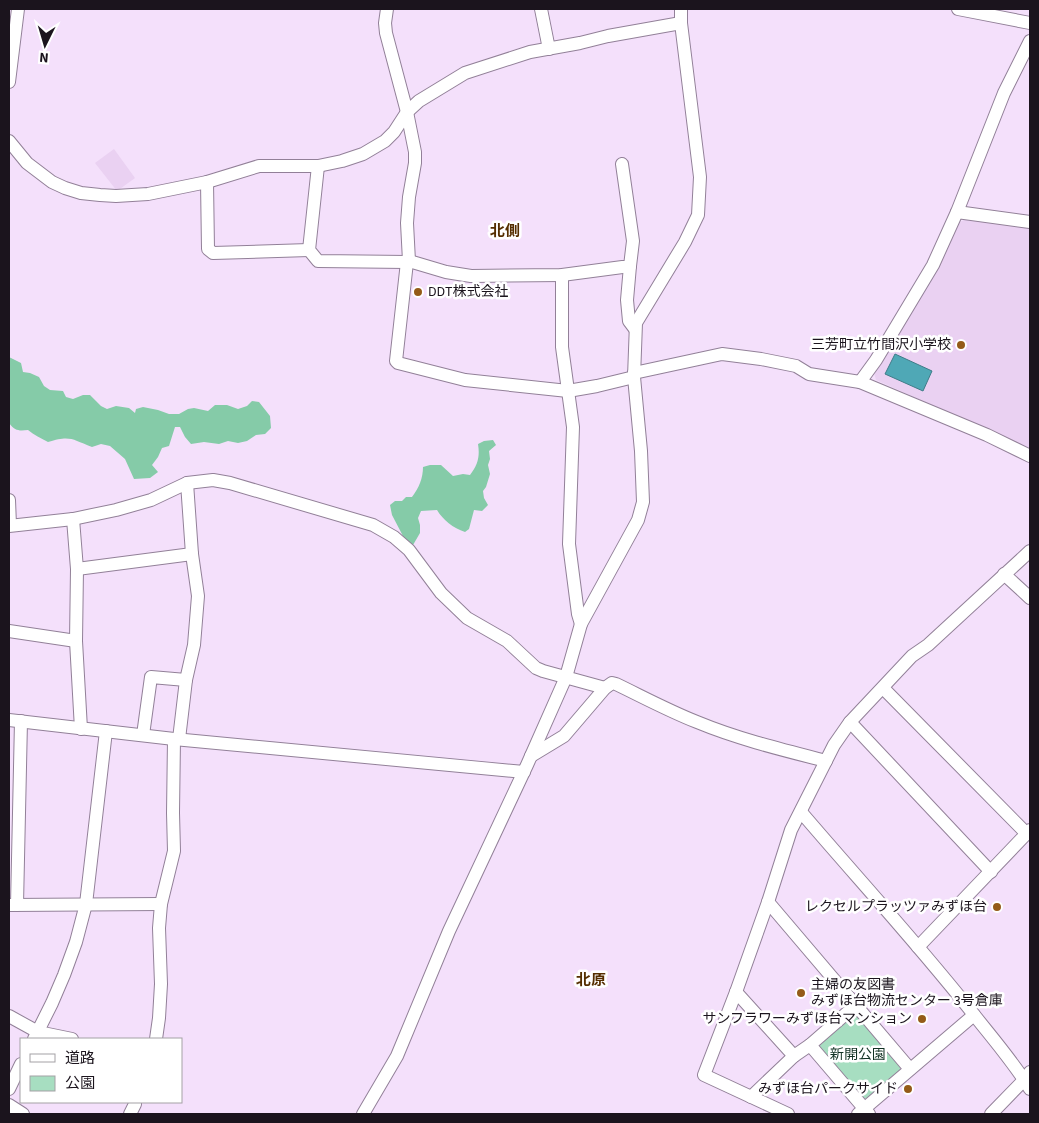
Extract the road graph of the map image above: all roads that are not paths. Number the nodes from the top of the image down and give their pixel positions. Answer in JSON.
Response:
{"nodes":[{"id":1,"x":18,"y":9,"type":"edge"},
{"id":2,"x":387,"y":9,"type":"edge"},
{"id":3,"x":541,"y":9,"type":"edge"},
{"id":4,"x":681,"y":9,"type":"edge"},
{"id":5,"x":958,"y":9,"type":"edge"},
{"id":6,"x":681,"y":22,"type":"junction"},
{"id":7,"x":1030,"y":23,"type":"edge"},
{"id":8,"x":1030,"y":41,"type":"edge"},
{"id":9,"x":549,"y":49,"type":"junction"},
{"id":10,"x":9,"y":82,"type":"edge"},
{"id":11,"x":408,"y":112,"type":"junction"},
{"id":12,"x":9,"y":140,"type":"edge"},
{"id":13,"x":622,"y":164,"type":"dead end"},
{"id":14,"x":318,"y":166,"type":"junction"},
{"id":15,"x":207,"y":182,"type":"junction"},
{"id":16,"x":957,"y":212,"type":"junction"},
{"id":17,"x":1030,"y":222,"type":"edge"},
{"id":18,"x":309,"y":250,"type":"junction"},
{"id":19,"x":408,"y":262,"type":"junction"},
{"id":20,"x":630,"y":266,"type":"junction"},
{"id":21,"x":562,"y":275,"type":"junction"},
{"id":22,"x":636,"y":329,"type":"junction"},
{"id":23,"x":634,"y":375,"type":"junction"},
{"id":24,"x":860,"y":382,"type":"junction"},
{"id":25,"x":568,"y":391,"type":"junction"},
{"id":26,"x":1030,"y":456,"type":"edge"},
{"id":27,"x":187,"y":483,"type":"junction"},
{"id":28,"x":9,"y":500,"type":"edge"},
{"id":29,"x":74,"y":519,"type":"junction"},
{"id":30,"x":10,"y":526,"type":"edge"},
{"id":31,"x":1030,"y":552,"type":"edge"},
{"id":32,"x":192,"y":554,"type":"junction"},
{"id":33,"x":77,"y":570,"type":"junction"},
{"id":34,"x":1004,"y":574,"type":"junction"},
{"id":35,"x":1030,"y":598,"type":"edge"},
{"id":36,"x":581,"y":624,"type":"junction"},
{"id":37,"x":9,"y":631,"type":"edge"},
{"id":38,"x":76,"y":641,"type":"junction"},
{"id":39,"x":566,"y":677,"type":"junction"},
{"id":40,"x":186,"y":680,"type":"junction"},
{"id":41,"x":605,"y":688,"type":"junction"},
{"id":42,"x":882,"y":688,"type":"junction"},
{"id":43,"x":15,"y":720,"type":"edge"},
{"id":44,"x":850,"y":722,"type":"junction"},
{"id":45,"x":81,"y":729,"type":"junction"},
{"id":46,"x":106,"y":731,"type":"junction"},
{"id":47,"x":143,"y":735,"type":"junction"},
{"id":48,"x":176,"y":739,"type":"junction"},
{"id":49,"x":531,"y":756,"type":"junction"},
{"id":50,"x":826,"y":760,"type":"junction"},
{"id":51,"x":524,"y":772,"type":"junction"},
{"id":52,"x":801,"y":812,"type":"junction"},
{"id":53,"x":1029,"y":832,"type":"edge"},
{"id":54,"x":991,"y":872,"type":"junction"},
{"id":55,"x":768,"y":902,"type":"junction"},
{"id":56,"x":86,"y":904,"type":"junction"},
{"id":57,"x":161,"y":904,"type":"junction"},
{"id":58,"x":13,"y":905,"type":"edge"},
{"id":59,"x":918,"y":947,"type":"junction"},
{"id":60,"x":736,"y":992,"type":"junction"},
{"id":61,"x":856,"y":1005,"type":"junction"},
{"id":62,"x":974,"y":1015,"type":"junction"},
{"id":63,"x":9,"y":1016,"type":"edge"},
{"id":64,"x":36,"y":1036,"type":"edge"},
{"id":65,"x":60,"y":1038,"type":"edge"},
{"id":66,"x":156,"y":1038,"type":"edge"},
{"id":67,"x":810,"y":1045,"type":"junction"},
{"id":68,"x":794,"y":1056,"type":"junction"},
{"id":69,"x":20,"y":1066,"type":"edge"},
{"id":70,"x":910,"y":1069,"type":"junction"},
{"id":71,"x":1028,"y":1080,"type":"edge"},
{"id":72,"x":9,"y":1089,"type":"edge"},
{"id":73,"x":751,"y":1097,"type":"junction"},
{"id":74,"x":9,"y":1106,"type":"edge"},
{"id":75,"x":864,"y":1112,"type":"edge"},
{"id":76,"x":23,"y":1114,"type":"edge"},
{"id":77,"x":363,"y":1114,"type":"edge"},
{"id":78,"x":788,"y":1114,"type":"edge"},
{"id":79,"x":991,"y":1114,"type":"edge"}],
"edges":[{"from":1,"to":10,"type":"street"},
{"from":2,"to":11,"type":"street"},
{"from":3,"to":9,"type":"street"},
{"from":4,"to":6,"type":"street"},
{"from":5,"to":7,"type":"street"},
{"from":6,"to":9,"type":"street"},
{"from":6,"to":22,"type":"street"},
{"from":8,"to":16,"type":"street"},
{"from":9,"to":11,"type":"street"},
{"from":11,"to":14,"type":"street"},
{"from":11,"to":19,"type":"street"},
{"from":12,"to":15,"type":"street"},
{"from":13,"to":20,"type":"street"},
{"from":14,"to":15,"type":"street"},
{"from":14,"to":18,"type":"street"},
{"from":15,"to":18,"type":"street"},
{"from":16,"to":17,"type":"street"},
{"from":16,"to":24,"type":"street"},
{"from":18,"to":19,"type":"street"},
{"from":19,"to":21,"type":"street"},
{"from":19,"to":25,"type":"street"},
{"from":20,"to":21,"type":"street"},
{"from":20,"to":22,"type":"street"},
{"from":21,"to":25,"type":"street"},
{"from":22,"to":23,"type":"street"},
{"from":23,"to":24,"type":"street"},
{"from":23,"to":25,"type":"street"},
{"from":23,"to":36,"type":"street"},
{"from":24,"to":26,"type":"street"},
{"from":25,"to":36,"type":"street"},
{"from":27,"to":29,"type":"street"},
{"from":27,"to":32,"type":"street"},
{"from":27,"to":39,"type":"street"},
{"from":28,"to":30,"type":"street"},
{"from":29,"to":30,"type":"street"},
{"from":29,"to":33,"type":"street"},
{"from":31,"to":34,"type":"street"},
{"from":32,"to":33,"type":"street"},
{"from":32,"to":40,"type":"street"},
{"from":33,"to":38,"type":"street"},
{"from":34,"to":35,"type":"street"},
{"from":34,"to":42,"type":"street"},
{"from":36,"to":39,"type":"street"},
{"from":37,"to":38,"type":"street"},
{"from":38,"to":45,"type":"street"},
{"from":39,"to":41,"type":"street"},
{"from":39,"to":49,"type":"street"},
{"from":40,"to":47,"type":"street"},
{"from":40,"to":48,"type":"street"},
{"from":41,"to":49,"type":"street"},
{"from":41,"to":50,"type":"street"},
{"from":42,"to":44,"type":"street"},
{"from":42,"to":53,"type":"street"},
{"from":43,"to":45,"type":"street"},
{"from":43,"to":58,"type":"street"},
{"from":44,"to":50,"type":"street"},
{"from":44,"to":54,"type":"street"},
{"from":45,"to":46,"type":"street"},
{"from":46,"to":47,"type":"street"},
{"from":46,"to":56,"type":"street"},
{"from":47,"to":48,"type":"street"},
{"from":48,"to":51,"type":"street"},
{"from":48,"to":57,"type":"street"},
{"from":49,"to":51,"type":"street"},
{"from":50,"to":52,"type":"street"},
{"from":51,"to":77,"type":"street"},
{"from":52,"to":55,"type":"street"},
{"from":52,"to":59,"type":"street"},
{"from":53,"to":54,"type":"street"},
{"from":54,"to":59,"type":"street"},
{"from":55,"to":60,"type":"street"},
{"from":55,"to":61,"type":"street"},
{"from":56,"to":57,"type":"street"},
{"from":56,"to":58,"type":"street"},
{"from":56,"to":64,"type":"street"},
{"from":57,"to":66,"type":"street"},
{"from":59,"to":62,"type":"street"},
{"from":60,"to":68,"type":"street"},
{"from":60,"to":73,"type":"street"},
{"from":61,"to":67,"type":"street"},
{"from":61,"to":70,"type":"street"},
{"from":62,"to":70,"type":"street"},
{"from":62,"to":71,"type":"street"},
{"from":63,"to":64,"type":"street"},
{"from":64,"to":65,"type":"street"},
{"from":67,"to":68,"type":"street"},
{"from":67,"to":75,"type":"street"},
{"from":68,"to":73,"type":"street"},
{"from":69,"to":72,"type":"street"},
{"from":70,"to":75,"type":"street"},
{"from":71,"to":79,"type":"street"},
{"from":73,"to":78,"type":"street"},
{"from":74,"to":76,"type":"street"}]}
